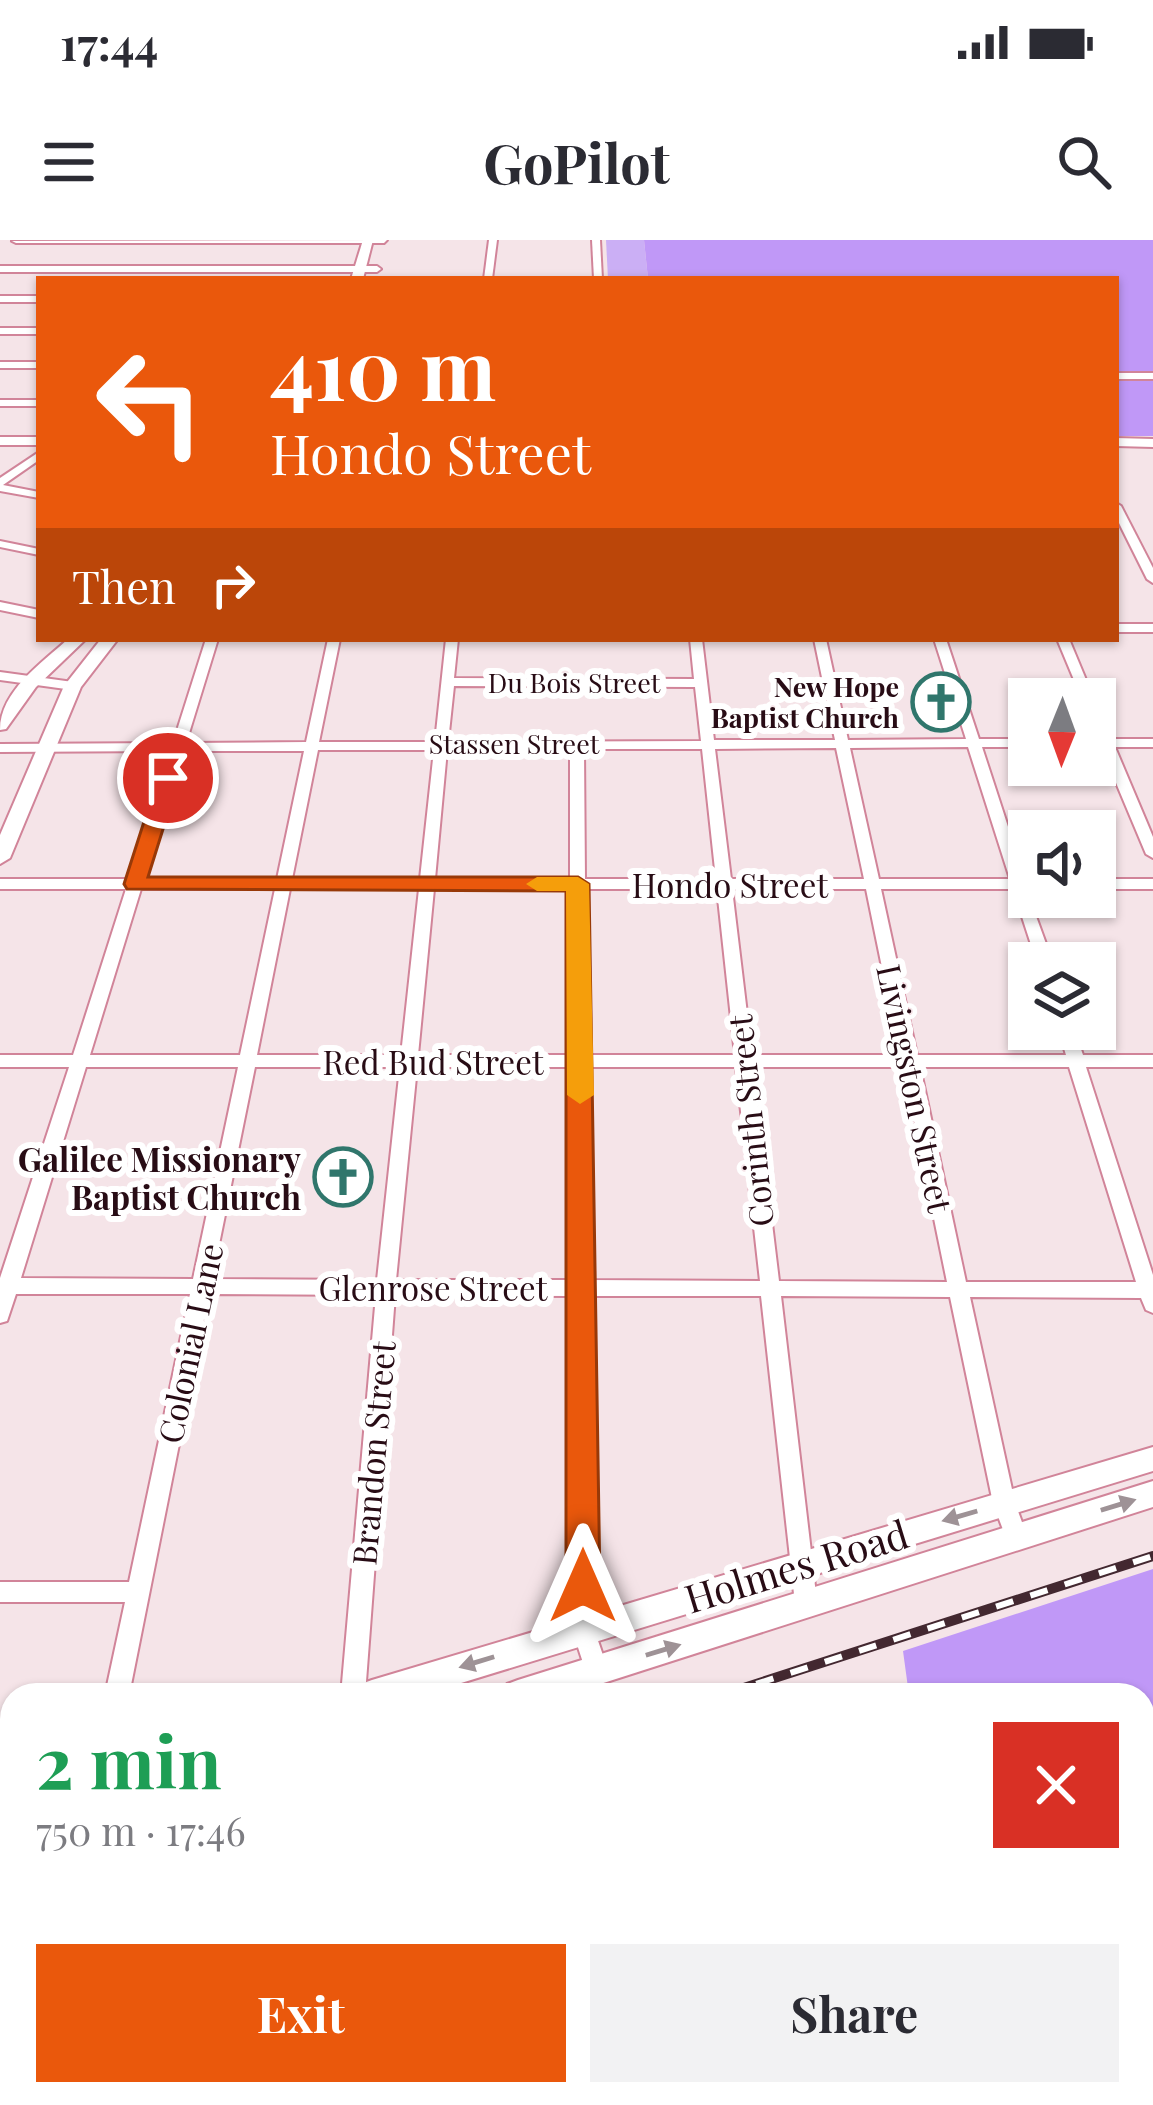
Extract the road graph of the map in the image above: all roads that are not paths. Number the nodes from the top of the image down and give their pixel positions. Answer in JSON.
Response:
{"nodes":[{"id":1,"x":493,"y":240,"type":"edge"},
{"id":2,"x":596,"y":240,"type":"edge"},
{"id":3,"x":17,"y":241,"type":"edge"},
{"id":4,"x":160,"y":241,"type":"edge"},
{"id":5,"x":368,"y":241,"type":"edge"},
{"id":6,"x":384,"y":241,"type":"edge"},
{"id":7,"x":0,"y":249,"type":"edge"},
{"id":8,"x":0,"y":269,"type":"edge"},
{"id":9,"x":143,"y":274,"type":"edge"},
{"id":10,"x":359,"y":274,"type":"edge"},
{"id":11,"x":376,"y":274,"type":"edge"},
{"id":12,"x":488,"y":276,"type":"edge"},
{"id":13,"x":598,"y":276,"type":"edge"},
{"id":14,"x":0,"y":298,"type":"edge"},
{"id":15,"x":36,"y":298,"type":"edge"},
{"id":16,"x":0,"y":331,"type":"edge"},
{"id":17,"x":36,"y":331,"type":"edge"},
{"id":18,"x":0,"y":365,"type":"edge"},
{"id":19,"x":36,"y":365,"type":"edge"},
{"id":20,"x":1119,"y":376,"type":"edge"},
{"id":21,"x":1153,"y":376,"type":"edge"},
{"id":22,"x":0,"y":403,"type":"edge"},
{"id":23,"x":36,"y":403,"type":"edge"},
{"id":24,"x":0,"y":446,"type":"edge"},
{"id":25,"x":1119,"y":447,"type":"edge"},
{"id":26,"x":1153,"y":447,"type":"edge"},
{"id":27,"x":36,"y":449,"type":"edge"},
{"id":28,"x":36,"y":452,"type":"edge"},
{"id":29,"x":0,"y":485,"type":"edge"},
{"id":30,"x":36,"y":494,"type":"edge"},
{"id":31,"x":1123,"y":532,"type":"edge"},
{"id":32,"x":1153,"y":532,"type":"edge"},
{"id":33,"x":0,"y":544,"type":"edge"},
{"id":34,"x":36,"y":551,"type":"edge"},
{"id":35,"x":1153,"y":579,"type":"edge"},
{"id":36,"x":0,"y":606,"type":"edge"},
{"id":37,"x":36,"y":613,"type":"edge"},
{"id":38,"x":1119,"y":628,"type":"edge"},
{"id":39,"x":1153,"y":628,"type":"edge"},
{"id":40,"x":75,"y":642,"type":"edge"},
{"id":41,"x":108,"y":642,"type":"edge"},
{"id":42,"x":211,"y":642,"type":"edge"},
{"id":43,"x":333,"y":642,"type":"edge"},
{"id":44,"x":452,"y":642,"type":"edge"},
{"id":45,"x":696,"y":642,"type":"edge"},
{"id":46,"x":821,"y":642,"type":"edge"},
{"id":47,"x":941,"y":642,"type":"edge"},
{"id":48,"x":1065,"y":642,"type":"edge"},
{"id":49,"x":0,"y":676,"type":"edge"},
{"id":50,"x":1080,"y":678,"type":"edge"},
{"id":51,"x":448,"y":682,"type":"junction"},
{"id":52,"x":30,"y":683,"type":"junction"},
{"id":53,"x":701,"y":683,"type":"junction"},
{"id":54,"x":73,"y":686,"type":"junction"},
{"id":55,"x":0,"y":725,"type":"edge"},
{"id":56,"x":179,"y":743,"type":"junction"},
{"id":57,"x":312,"y":743,"type":"junction"},
{"id":58,"x":444,"y":743,"type":"junction"},
{"id":59,"x":578,"y":743,"type":"junction"},
{"id":60,"x":708,"y":743,"type":"junction"},
{"id":61,"x":841,"y":743,"type":"junction"},
{"id":62,"x":974,"y":743,"type":"junction"},
{"id":63,"x":1008,"y":743,"type":"edge"},
{"id":64,"x":1116,"y":743,"type":"edge"},
{"id":65,"x":1153,"y":743,"type":"edge"},
{"id":66,"x":46,"y":744,"type":"junction"},
{"id":67,"x":0,"y":748,"type":"edge"},
{"id":68,"x":1116,"y":777,"type":"edge"},
{"id":69,"x":1008,"y":837,"type":"edge"},
{"id":70,"x":1153,"y":854,"type":"edge"},
{"id":71,"x":0,"y":858,"type":"edge"},
{"id":72,"x":0,"y":884,"type":"edge"},
{"id":73,"x":135,"y":884,"type":"junction"},
{"id":74,"x":284,"y":884,"type":"junction"},
{"id":75,"x":430,"y":884,"type":"junction"},
{"id":76,"x":578,"y":884,"type":"junction"},
{"id":77,"x":723,"y":884,"type":"junction"},
{"id":78,"x":872,"y":884,"type":"junction"},
{"id":79,"x":1008,"y":884,"type":"edge"},
{"id":80,"x":1116,"y":884,"type":"edge"},
{"id":81,"x":1153,"y":884,"type":"edge"},
{"id":82,"x":1073,"y":1050,"type":"edge"},
{"id":83,"x":0,"y":1060,"type":"edge"},
{"id":84,"x":80,"y":1061,"type":"junction"},
{"id":85,"x":249,"y":1061,"type":"junction"},
{"id":86,"x":410,"y":1061,"type":"junction"},
{"id":87,"x":580,"y":1061,"type":"junction"},
{"id":88,"x":743,"y":1061,"type":"junction"},
{"id":89,"x":909,"y":1061,"type":"junction"},
{"id":90,"x":1076,"y":1061,"type":"junction"},
{"id":91,"x":1153,"y":1061,"type":"edge"},
{"id":92,"x":4,"y":1286,"type":"edge"},
{"id":93,"x":200,"y":1286,"type":"junction"},
{"id":94,"x":386,"y":1287,"type":"junction"},
{"id":95,"x":580,"y":1288,"type":"junction"},
{"id":96,"x":767,"y":1288,"type":"junction"},
{"id":97,"x":960,"y":1289,"type":"junction"},
{"id":98,"x":1151,"y":1295,"type":"edge"},
{"id":99,"x":0,"y":1315,"type":"edge"},
{"id":100,"x":1153,"y":1459,"type":"edge"},
{"id":101,"x":1153,"y":1494,"type":"edge"},
{"id":102,"x":1004,"y":1503,"type":"junction"},
{"id":103,"x":1016,"y":1536,"type":"junction"},
{"id":104,"x":800,"y":1566,"type":"junction"},
{"id":105,"x":0,"y":1592,"type":"edge"},
{"id":106,"x":137,"y":1592,"type":"junction"},
{"id":107,"x":806,"y":1603,"type":"junction"},
{"id":108,"x":583,"y":1629,"type":"junction"},
{"id":109,"x":596,"y":1670,"type":"junction"},
{"id":110,"x":119,"y":1683,"type":"edge"},
{"id":111,"x":354,"y":1683,"type":"edge"},
{"id":112,"x":410,"y":1683,"type":"edge"},
{"id":113,"x":555,"y":1683,"type":"edge"}],
"edges":[{"from":1,"to":12,"type":"street"},
{"from":2,"to":13,"type":"street"},
{"from":3,"to":4,"type":"street"},
{"from":3,"to":7,"type":"street"},
{"from":4,"to":5,"type":"street"},
{"from":4,"to":9,"type":"street"},
{"from":5,"to":6,"type":"street"},
{"from":5,"to":10,"type":"main road"},
{"from":6,"to":11,"type":"main road"},
{"from":8,"to":9,"type":"street"},
{"from":9,"to":10,"type":"street"},
{"from":10,"to":11,"type":"street"},
{"from":14,"to":15,"type":"street"},
{"from":16,"to":17,"type":"street"},
{"from":18,"to":19,"type":"street"},
{"from":20,"to":21,"type":"street"},
{"from":22,"to":23,"type":"street"},
{"from":24,"to":27,"type":"main road"},
{"from":25,"to":26,"type":"main road"},
{"from":28,"to":29,"type":"street"},
{"from":29,"to":30,"type":"street"},
{"from":31,"to":32,"type":"street"},
{"from":31,"to":35,"type":"street"},
{"from":33,"to":34,"type":"street"},
{"from":36,"to":37,"type":"street"},
{"from":38,"to":39,"type":"street"},
{"from":40,"to":52,"type":"main road"},
{"from":41,"to":54,"type":"main road"},
{"from":42,"to":56,"type":"street"},
{"from":43,"to":57,"type":"street","name":"Colonial Lane"},
{"from":44,"to":51,"type":"street","name":"Brandon Street"},
{"from":45,"to":53,"type":"street","name":"Corinth Street"},
{"from":46,"to":61,"type":"street","name":"Livingston Street"},
{"from":47,"to":62,"type":"street"},
{"from":48,"to":50,"type":"street"},
{"from":49,"to":52,"type":"street"},
{"from":51,"to":53,"type":"street","name":"Du Bois Street"},
{"from":51,"to":58,"type":"street","name":"Brandon Street"},
{"from":52,"to":54,"type":"street"},
{"from":52,"to":55,"type":"main road"},
{"from":53,"to":60,"type":"street","name":"Corinth Street"},
{"from":54,"to":66,"type":"main road"},
{"from":56,"to":57,"type":"street","name":"Stassen Street"},
{"from":56,"to":66,"type":"street","name":"Stassen Street"},
{"from":56,"to":73,"type":"street"},
{"from":57,"to":58,"type":"street","name":"Stassen Street"},
{"from":57,"to":74,"type":"street","name":"Colonial Lane"},
{"from":58,"to":59,"type":"street","name":"Stassen Street"},
{"from":58,"to":75,"type":"street","name":"Brandon Street"},
{"from":59,"to":60,"type":"street","name":"Stassen Street"},
{"from":59,"to":76,"type":"street"},
{"from":60,"to":61,"type":"street","name":"Stassen Street"},
{"from":60,"to":77,"type":"street","name":"Corinth Street"},
{"from":61,"to":62,"type":"street","name":"Stassen Street"},
{"from":61,"to":78,"type":"street","name":"Livingston Street"},
{"from":62,"to":63,"type":"street","name":"Stassen Street"},
{"from":62,"to":69,"type":"street"},
{"from":64,"to":65,"type":"street"},
{"from":66,"to":67,"type":"street","name":"Stassen Street"},
{"from":66,"to":71,"type":"main road"},
{"from":68,"to":70,"type":"street"},
{"from":72,"to":73,"type":"street","name":"Hondo Street"},
{"from":73,"to":74,"type":"street","name":"Hondo Street"},
{"from":73,"to":84,"type":"street"},
{"from":74,"to":75,"type":"street","name":"Hondo Street"},
{"from":74,"to":85,"type":"street","name":"Colonial Lane"},
{"from":75,"to":76,"type":"street","name":"Hondo Street"},
{"from":75,"to":86,"type":"street","name":"Brandon Street"},
{"from":76,"to":77,"type":"street","name":"Hondo Street"},
{"from":76,"to":87,"type":"street"},
{"from":77,"to":78,"type":"street","name":"Hondo Street"},
{"from":77,"to":88,"type":"street","name":"Corinth Street"},
{"from":78,"to":79,"type":"street","name":"Hondo Street"},
{"from":78,"to":89,"type":"street","name":"Livingston Street"},
{"from":80,"to":81,"type":"street"},
{"from":82,"to":90,"type":"street"},
{"from":83,"to":84,"type":"street","name":"Red Bud Street"},
{"from":84,"to":85,"type":"street","name":"Red Bud Street"},
{"from":84,"to":92,"type":"street"},
{"from":85,"to":86,"type":"street","name":"Red Bud Street"},
{"from":85,"to":93,"type":"street","name":"Colonial Lane"},
{"from":86,"to":87,"type":"street","name":"Red Bud Street"},
{"from":86,"to":94,"type":"street","name":"Brandon Street"},
{"from":87,"to":88,"type":"street","name":"Red Bud Street"},
{"from":87,"to":95,"type":"street"},
{"from":88,"to":89,"type":"street","name":"Red Bud Street"},
{"from":88,"to":96,"type":"street","name":"Corinth Street"},
{"from":89,"to":90,"type":"street","name":"Red Bud Street"},
{"from":89,"to":97,"type":"street","name":"Livingston Street"},
{"from":90,"to":91,"type":"street","name":"Red Bud Street"},
{"from":90,"to":98,"type":"street"},
{"from":92,"to":93,"type":"street","name":"Glenrose Street"},
{"from":92,"to":99,"type":"street"},
{"from":93,"to":94,"type":"street","name":"Glenrose Street"},
{"from":93,"to":106,"type":"street","name":"Colonial Lane"},
{"from":94,"to":95,"type":"street","name":"Glenrose Street"},
{"from":94,"to":111,"type":"street","name":"Brandon Street"},
{"from":95,"to":96,"type":"street","name":"Glenrose Street"},
{"from":95,"to":108,"type":"street"},
{"from":96,"to":97,"type":"street","name":"Glenrose Street"},
{"from":96,"to":104,"type":"street","name":"Corinth Street"},
{"from":97,"to":98,"type":"street","name":"Glenrose Street"},
{"from":97,"to":102,"type":"street","name":"Livingston Street"},
{"from":100,"to":102,"type":"main road","name":"Holmes Road"},
{"from":103,"to":101,"type":"main road","name":"Holmes Road","one_way":true},
{"from":102,"to":103,"type":"street","name":"Livingston Street"},
{"from":102,"to":104,"type":"main road","name":"Holmes Road","one_way":true},
{"from":103,"to":107,"type":"main road","name":"Holmes Road"},
{"from":104,"to":107,"type":"street","name":"Corinth Street"},
{"from":104,"to":108,"type":"main road","name":"Holmes Road"},
{"from":105,"to":106,"type":"street"},
{"from":106,"to":110,"type":"street","name":"Colonial Lane"},
{"from":109,"to":107,"type":"main road","name":"Holmes Road","one_way":true},
{"from":108,"to":109,"type":"street"},
{"from":108,"to":112,"type":"main road","name":"Holmes Road","one_way":true},
{"from":109,"to":113,"type":"main road","name":"Holmes Road"}]}
